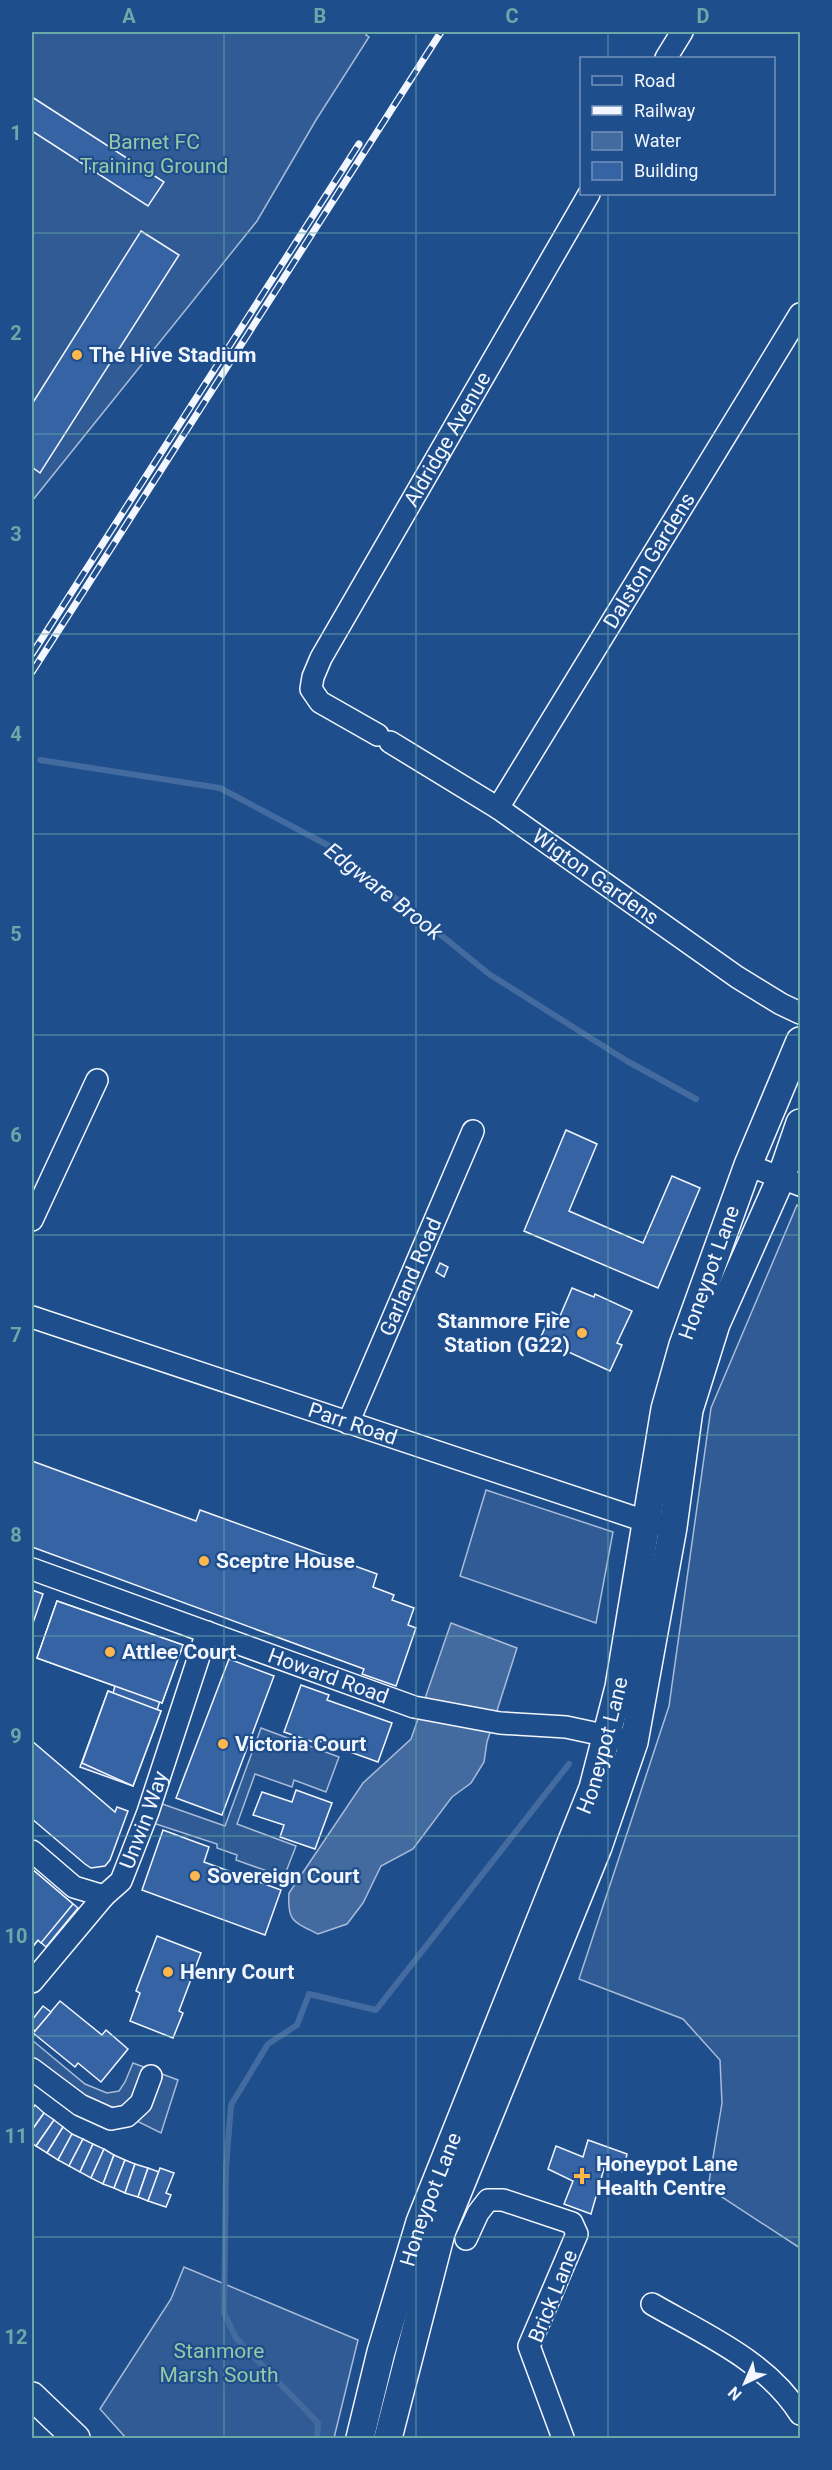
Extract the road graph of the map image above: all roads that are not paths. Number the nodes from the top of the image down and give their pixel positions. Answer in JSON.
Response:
{"nodes":[{"id":1,"x":682,"y":32,"type":"edge"},
{"id":2,"x":667,"y":57,"type":"edge"},
{"id":3,"x":588,"y":195,"type":"edge"},
{"id":4,"x":801,"y":314,"type":"edge"},
{"id":5,"x":311,"y":689,"type":"joint"},
{"id":6,"x":498,"y":808,"type":"junction"},
{"id":7,"x":801,"y":1013,"type":"edge"},
{"id":8,"x":801,"y":1041,"type":"edge"},
{"id":9,"x":97,"y":1080,"type":"dead end"},
{"id":10,"x":801,"y":1123,"type":"edge"},
{"id":11,"x":473,"y":1131,"type":"dead end"},
{"id":12,"x":748,"y":1165,"type":"junction"},
{"id":13,"x":791,"y":1181,"type":"edge"},
{"id":14,"x":32,"y":1220,"type":"edge"},
{"id":15,"x":32,"y":1317,"type":"edge"},
{"id":16,"x":348,"y":1423,"type":"junction"},
{"id":17,"x":660,"y":1524,"type":"junction"},
{"id":18,"x":32,"y":1569,"type":"edge"},
{"id":19,"x":207,"y":1632,"type":"junction"},
{"id":20,"x":608,"y":1736,"type":"junction"},
{"id":21,"x":634,"y":1742,"type":"junction"},
{"id":22,"x":32,"y":1851,"type":"edge"},
{"id":23,"x":104,"y":1896,"type":"junction"},
{"id":24,"x":32,"y":1982,"type":"edge"},
{"id":25,"x":32,"y":2069,"type":"edge"},
{"id":26,"x":151,"y":2076,"type":"dead end"},
{"id":27,"x":466,"y":2239,"type":"dead end"},
{"id":28,"x":652,"y":2304,"type":"dead end"},
{"id":29,"x":32,"y":2396,"type":"edge"},
{"id":30,"x":801,"y":2414,"type":"edge"},
{"id":31,"x":76,"y":2439,"type":"edge"},
{"id":32,"x":360,"y":2439,"type":"edge"},
{"id":33,"x":388,"y":2439,"type":"edge"},
{"id":34,"x":563,"y":2439,"type":"edge"}],
"edges":[{"from":1,"to":2,"type":"street"},
{"from":3,"to":5,"type":"street","name":"Aldridge Avenue"},
{"from":4,"to":6,"type":"street","name":"Dalston Gardens"},
{"from":5,"to":6,"type":"street","name":"Wigton Gardens"},
{"from":6,"to":7,"type":"street","name":"Wigton Gardens"},
{"from":8,"to":12,"type":"main road","name":"Honeypot Lane"},
{"from":9,"to":14,"type":"street"},
{"from":10,"to":13,"type":"main road","name":"Honeypot Lane"},
{"from":11,"to":16,"type":"street","name":"Garland Road"},
{"from":12,"to":13,"type":"street"},
{"from":12,"to":17,"type":"main road","name":"Honeypot Lane"},
{"from":13,"to":17,"type":"main road","name":"Honeypot Lane"},
{"from":15,"to":16,"type":"street","name":"Parr Road"},
{"from":16,"to":17,"type":"street","name":"Parr Road"},
{"from":17,"to":20,"type":"main road","name":"Honeypot Lane"},
{"from":17,"to":21,"type":"main road","name":"Honeypot Lane"},
{"from":18,"to":19,"type":"street","name":"Howard Road"},
{"from":19,"to":20,"type":"street","name":"Howard Road"},
{"from":19,"to":23,"type":"street","name":"Unwin Way"},
{"from":20,"to":21,"type":"street","name":"Howard Road"},
{"from":20,"to":32,"type":"main road","name":"Honeypot Lane"},
{"from":21,"to":33,"type":"main road","name":"Honeypot Lane"},
{"from":22,"to":23,"type":"street"},
{"from":23,"to":24,"type":"street","name":"Unwin Way"},
{"from":25,"to":26,"type":"street"},
{"from":27,"to":34,"type":"street","name":"Brick Lane"},
{"from":28,"to":30,"type":"street"},
{"from":29,"to":31,"type":"main road"}]}
